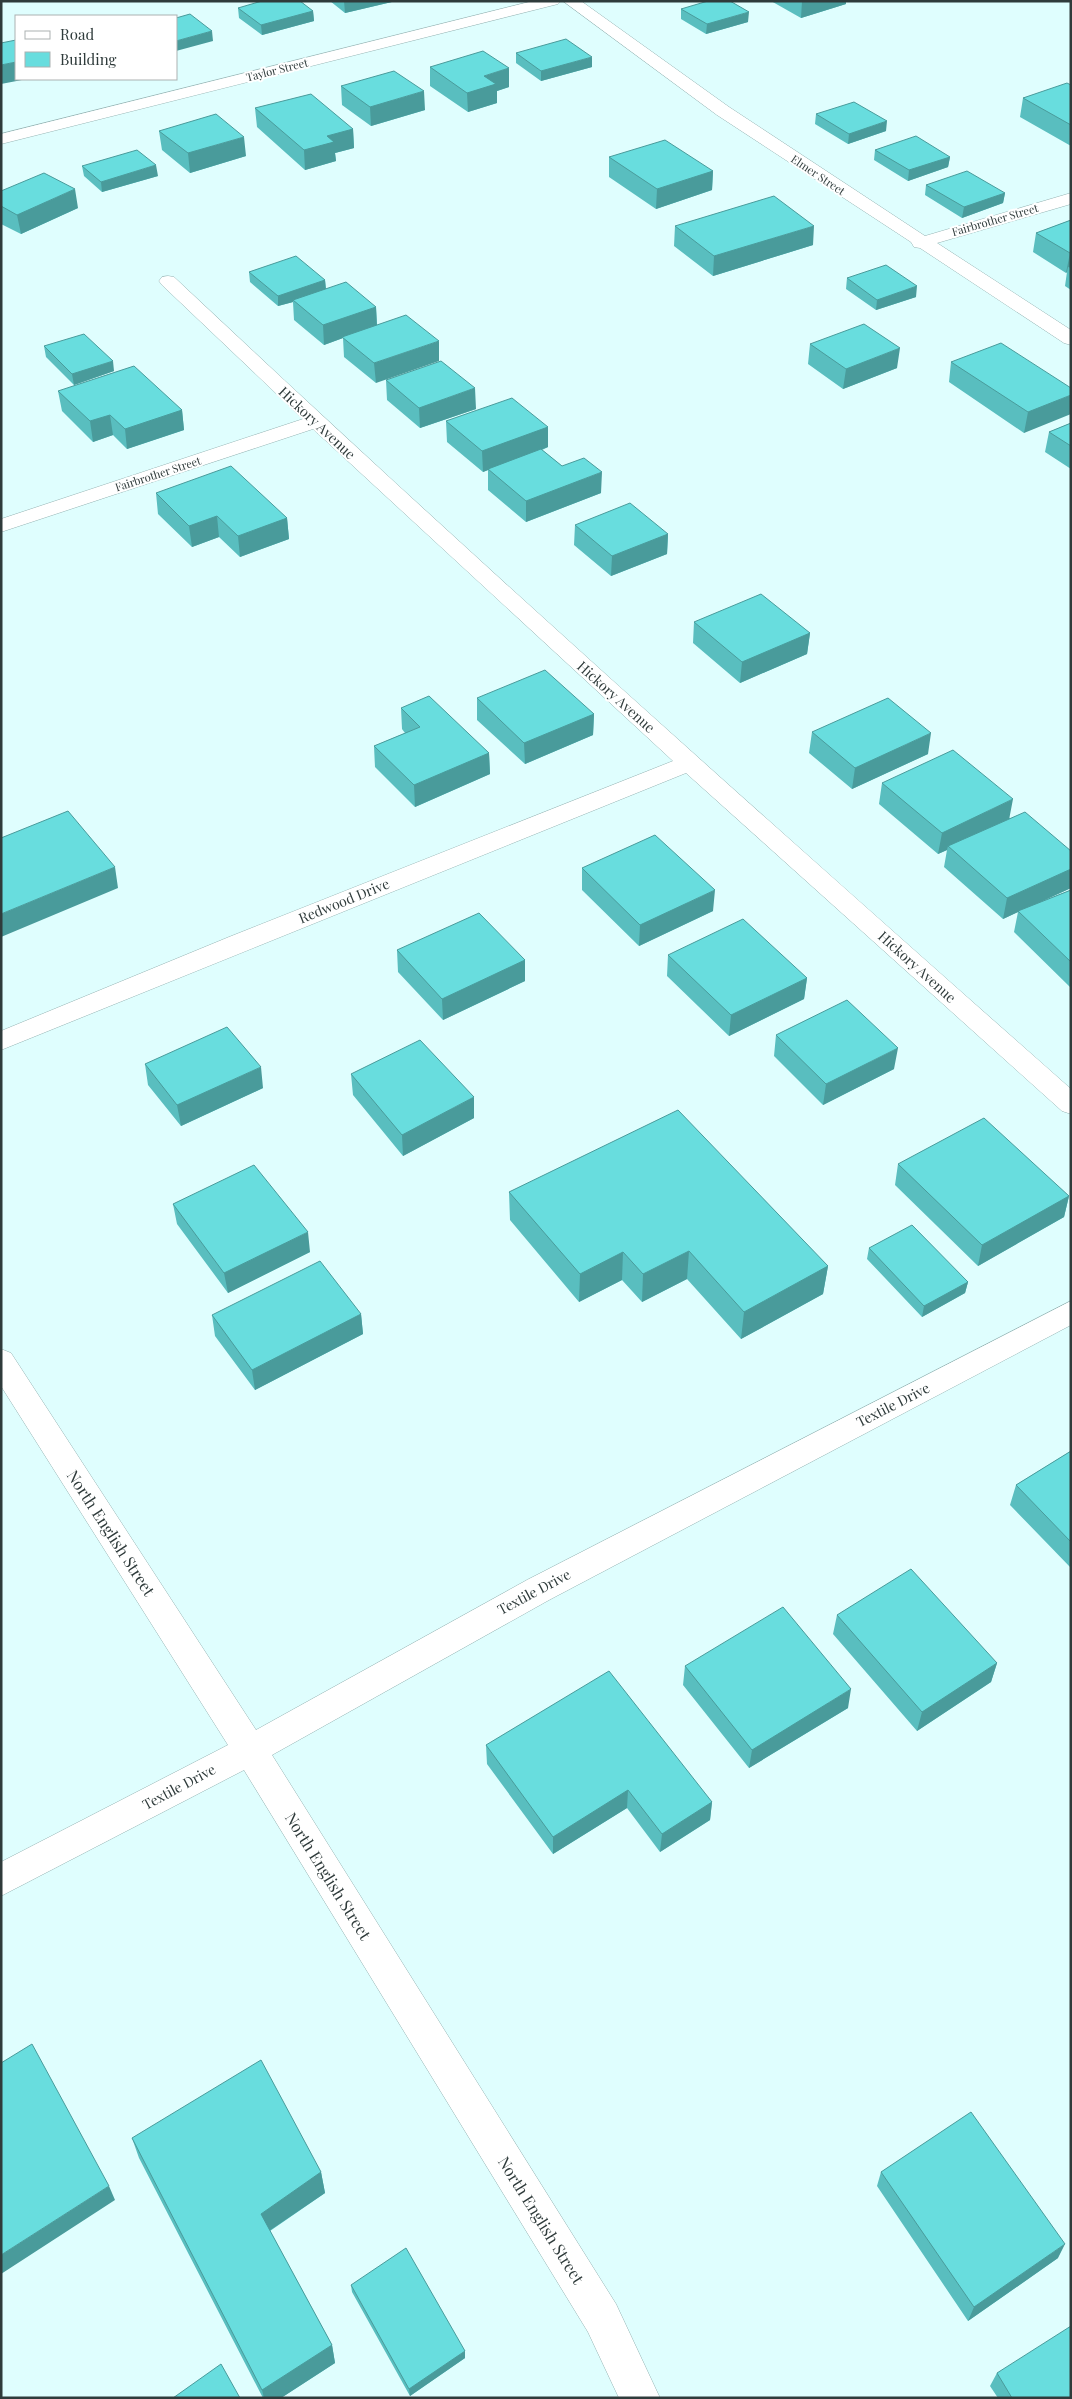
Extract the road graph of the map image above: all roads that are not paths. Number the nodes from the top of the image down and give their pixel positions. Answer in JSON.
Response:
{"nodes":[{"id":1,"x":553,"y":1,"type":"edge"},
{"id":2,"x":572,"y":1,"type":"edge"},
{"id":3,"x":1,"y":138,"type":"edge"},
{"id":4,"x":1071,"y":198,"type":"edge"},
{"id":5,"x":920,"y":243,"type":"junction"},
{"id":6,"x":168,"y":281,"type":"dead end"},
{"id":7,"x":1071,"y":340,"type":"edge"},
{"id":8,"x":315,"y":422,"type":"junction"},
{"id":9,"x":1,"y":526,"type":"edge"},
{"id":10,"x":688,"y":764,"type":"junction"},
{"id":11,"x":1,"y":1040,"type":"edge"},
{"id":12,"x":1071,"y":1104,"type":"edge"},
{"id":13,"x":1071,"y":1312,"type":"edge"},
{"id":14,"x":1,"y":1361,"type":"edge"},
{"id":15,"x":250,"y":1750,"type":"junction"},
{"id":16,"x":1,"y":1880,"type":"edge"},
{"id":17,"x":640,"y":2398,"type":"edge"}],
"edges":[{"from":1,"to":3,"type":"street","name":"Taylor Street"},
{"from":2,"to":5,"type":"street","name":"Elmer Street"},
{"from":4,"to":5,"type":"street","name":"Fairbrother Street"},
{"from":5,"to":7,"type":"street","name":"Elmer Street"},
{"from":6,"to":8,"type":"street","name":"Hickory Avenue"},
{"from":8,"to":9,"type":"street","name":"Fairbrother Street"},
{"from":8,"to":10,"type":"street","name":"Hickory Avenue"},
{"from":10,"to":11,"type":"street","name":"Redwood Drive"},
{"from":10,"to":12,"type":"street","name":"Hickory Avenue"},
{"from":13,"to":15,"type":"street","name":"Textile Drive"},
{"from":14,"to":15,"type":"street","name":"North English Street"},
{"from":15,"to":16,"type":"street","name":"Textile Drive"},
{"from":15,"to":17,"type":"street","name":"North English Street"}]}
